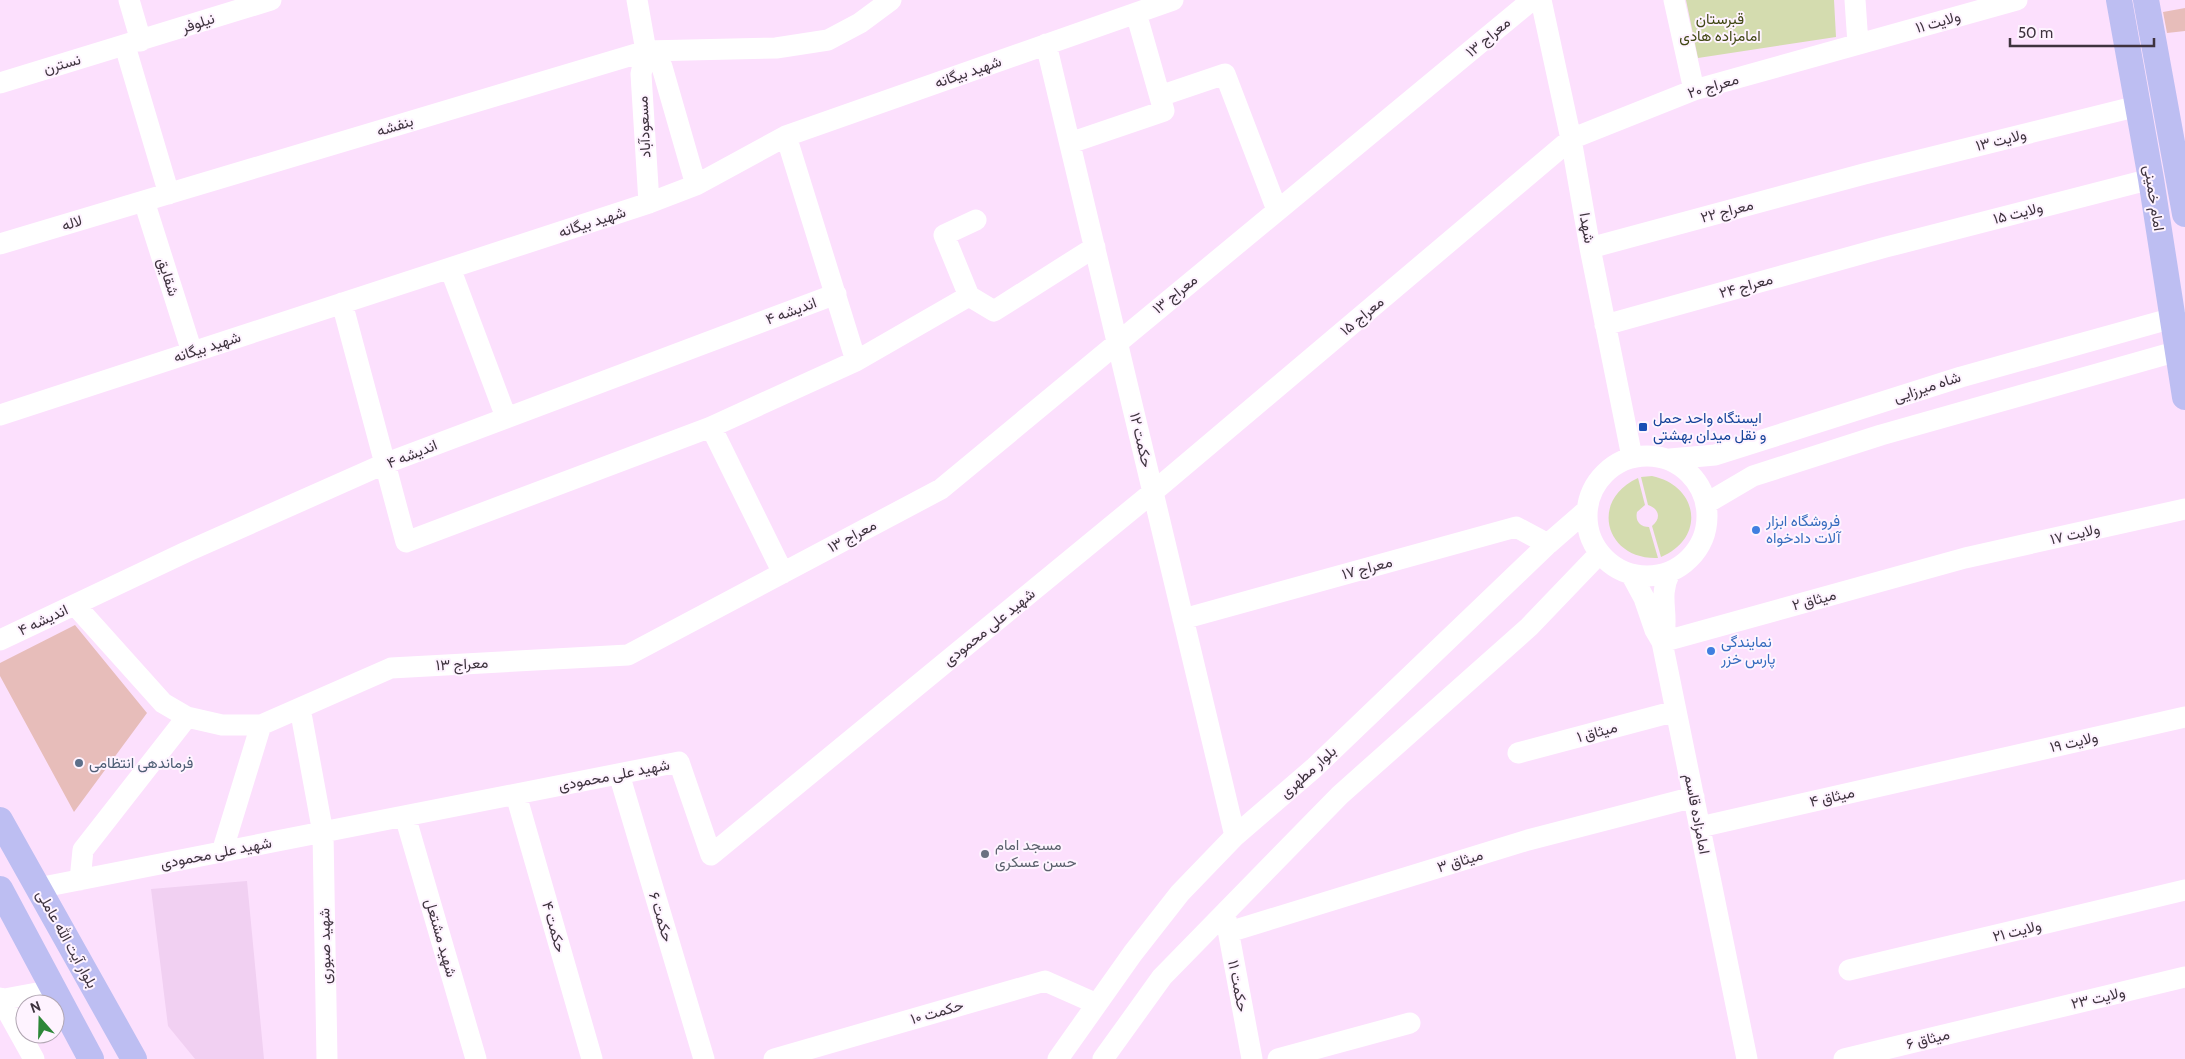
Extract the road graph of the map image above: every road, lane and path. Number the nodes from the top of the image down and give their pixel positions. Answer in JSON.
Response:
{"nodes":[{"id":1,"x":129,"y":0,"type":"edge"},
{"id":2,"x":271,"y":0,"type":"edge"},
{"id":3,"x":637,"y":0,"type":"edge"},
{"id":4,"x":891,"y":0,"type":"edge"},
{"id":5,"x":1173,"y":0,"type":"edge"},
{"id":6,"x":1532,"y":0,"type":"edge"},
{"id":7,"x":1541,"y":0,"type":"edge"},
{"id":8,"x":1674,"y":0,"type":"edge"},
{"id":9,"x":1855,"y":0,"type":"edge"},
{"id":10,"x":2017,"y":0,"type":"edge"},
{"id":11,"x":2119,"y":0,"type":"edge"},
{"id":12,"x":2146,"y":0,"type":"edge"},
{"id":13,"x":1136,"y":13,"type":"junction"},
{"id":14,"x":133,"y":44,"type":"junction"},
{"id":15,"x":1046,"y":44,"type":"junction"},
{"id":16,"x":1858,"y":44,"type":"junction"},
{"id":17,"x":646,"y":51,"type":"junction"},
{"id":18,"x":0,"y":83,"type":"edge"},
{"id":19,"x":1694,"y":90,"type":"junction"},
{"id":20,"x":1160,"y":96,"type":"junction"},
{"id":21,"x":2138,"y":106,"type":"junction"},
{"id":22,"x":786,"y":136,"type":"junction"},
{"id":23,"x":1571,"y":139,"type":"junction"},
{"id":24,"x":1070,"y":143,"type":"junction"},
{"id":25,"x":2181,"y":167,"type":"edge"},
{"id":26,"x":1864,"y":174,"type":"joint"},
{"id":27,"x":2151,"y":179,"type":"junction"},
{"id":28,"x":696,"y":185,"type":"junction"},
{"id":29,"x":168,"y":194,"type":"junction"},
{"id":30,"x":144,"y":202,"type":"junction"},
{"id":31,"x":649,"y":203,"type":"junction"},
{"id":32,"x":1278,"y":210,"type":"junction"},
{"id":33,"x":2185,"y":214,"type":"edge"},
{"id":34,"x":976,"y":220,"type":"dead end"},
{"id":35,"x":0,"y":244,"type":"edge"},
{"id":36,"x":1886,"y":247,"type":"joint"},
{"id":37,"x":1095,"y":248,"type":"junction"},
{"id":38,"x":1590,"y":248,"type":"junction"},
{"id":39,"x":450,"y":268,"type":"junction"},
{"id":40,"x":836,"y":294,"type":"junction"},
{"id":41,"x":970,"y":296,"type":"junction"},
{"id":42,"x":342,"y":303,"type":"junction"},
{"id":43,"x":2179,"y":320,"type":"edge"},
{"id":44,"x":1605,"y":325,"type":"junction"},
{"id":45,"x":1117,"y":342,"type":"junction"},
{"id":46,"x":2182,"y":349,"type":"edge"},
{"id":47,"x":192,"y":352,"type":"junction"},
{"id":48,"x":856,"y":361,"type":"junction"},
{"id":49,"x":2185,"y":397,"type":"edge"},
{"id":50,"x":0,"y":415,"type":"edge"},
{"id":51,"x":506,"y":417,"type":"junction"},
{"id":52,"x":711,"y":427,"type":"junction"},
{"id":53,"x":1632,"y":457,"type":"junction"},
{"id":54,"x":1670,"y":459,"type":"junction"},
{"id":55,"x":384,"y":464,"type":"junction"},
{"id":56,"x":1153,"y":492,"type":"junction"},
{"id":57,"x":1707,"y":503,"type":"junction"},
{"id":58,"x":2185,"y":509,"type":"edge"},
{"id":59,"x":1586,"y":510,"type":"junction"},
{"id":60,"x":1548,"y":544,"type":"junction"},
{"id":61,"x":1600,"y":554,"type":"junction"},
{"id":62,"x":1965,"y":558,"type":"joint"},
{"id":63,"x":1670,"y":572,"type":"junction"},
{"id":64,"x":783,"y":573,"type":"junction"},
{"id":65,"x":1631,"y":574,"type":"junction"},
{"id":66,"x":75,"y":605,"type":"junction"},
{"id":67,"x":1183,"y":619,"type":"junction"},
{"id":68,"x":0,"y":640,"type":"edge"},
{"id":69,"x":1662,"y":642,"type":"junction"},
{"id":70,"x":300,"y":708,"type":"junction"},
{"id":71,"x":1676,"y":711,"type":"junction"},
{"id":72,"x":187,"y":717,"type":"junction"},
{"id":73,"x":2185,"y":717,"type":"edge"},
{"id":74,"x":261,"y":725,"type":"junction"},
{"id":75,"x":1518,"y":753,"type":"dead end"},
{"id":76,"x":1964,"y":767,"type":"joint"},
{"id":77,"x":619,"y":774,"type":"junction"},
{"id":78,"x":516,"y":795,"type":"junction"},
{"id":79,"x":1694,"y":797,"type":"junction"},
{"id":80,"x":405,"y":816,"type":"junction"},
{"id":81,"x":0,"y":820,"type":"edge"},
{"id":82,"x":1700,"y":827,"type":"junction"},
{"id":83,"x":323,"y":833,"type":"junction"},
{"id":84,"x":1235,"y":836,"type":"junction"},
{"id":85,"x":222,"y":852,"type":"junction"},
{"id":86,"x":80,"y":880,"type":"junction"},
{"id":87,"x":38,"y":888,"type":"junction"},
{"id":88,"x":0,"y":889,"type":"edge"},
{"id":89,"x":2185,"y":890,"type":"edge"},
{"id":90,"x":1227,"y":922,"type":"junction"},
{"id":91,"x":1849,"y":970,"type":"dead end"},
{"id":92,"x":2185,"y":977,"type":"edge"},
{"id":93,"x":53,"y":990,"type":"junction"},
{"id":94,"x":0,"y":999,"type":"edge"},
{"id":95,"x":1097,"y":1004,"type":"junction"},
{"id":96,"x":2012,"y":1018,"type":"joint"},
{"id":97,"x":1410,"y":1023,"type":"dead end"},
{"id":98,"x":34,"y":1059,"type":"edge"},
{"id":99,"x":91,"y":1059,"type":"edge"},
{"id":100,"x":134,"y":1059,"type":"edge"},
{"id":101,"x":327,"y":1059,"type":"edge"},
{"id":102,"x":476,"y":1059,"type":"edge"},
{"id":103,"x":592,"y":1059,"type":"edge"},
{"id":104,"x":704,"y":1059,"type":"edge"},
{"id":105,"x":774,"y":1059,"type":"edge"},
{"id":106,"x":1058,"y":1059,"type":"edge"},
{"id":107,"x":1103,"y":1059,"type":"edge"},
{"id":108,"x":1252,"y":1059,"type":"edge"},
{"id":109,"x":1278,"y":1059,"type":"edge"},
{"id":110,"x":1747,"y":1059,"type":"edge"},
{"id":111,"x":1844,"y":1059,"type":"edge"}],
"edges":[{"from":1,"to":14,"type":"street"},
{"from":2,"to":14,"type":"street","name":"نیلوفر"},
{"from":3,"to":17,"type":"street","name":"مسعودآباد"},
{"from":4,"to":17,"type":"street","name":"بنفشه"},
{"from":5,"to":13,"type":"street","name":"شهید بیگانه"},
{"from":6,"to":32,"type":"street","name":"معراج ۱۳"},
{"from":7,"to":23,"type":"street","name":"شهدا"},
{"from":8,"to":19,"type":"street"},
{"from":9,"to":16,"type":"street"},
{"from":10,"to":16,"type":"street","name":"ولایت ۱۱"},
{"from":11,"to":21,"type":"main road","name":"امام خمینی"},
{"from":12,"to":25,"type":"main road","name":"امام خمینی"},
{"from":13,"to":15,"type":"street","name":"شهید بیگانه"},
{"from":13,"to":20,"type":"street"},
{"from":14,"to":18,"type":"street","name":"نسترن"},
{"from":14,"to":29,"type":"street"},
{"from":15,"to":22,"type":"street","name":"شهید بیگانه"},
{"from":15,"to":24,"type":"street","name":"حکمت ۱۲"},
{"from":16,"to":19,"type":"street","name":"معراج ۲۰"},
{"from":17,"to":28,"type":"street","name":"مسعودآباد"},
{"from":17,"to":29,"type":"street","name":"بنفشه"},
{"from":17,"to":31,"type":"street","name":"مسعودآباد"},
{"from":19,"to":23,"type":"street","name":"معراج ۲۰"},
{"from":20,"to":24,"type":"street"},
{"from":20,"to":32,"type":"street"},
{"from":21,"to":26,"type":"street","name":"ولایت ۱۳"},
{"from":21,"to":27,"type":"main road","name":"امام خمینی"},
{"from":22,"to":28,"type":"street","name":"شهید بیگانه"},
{"from":22,"to":40,"type":"street"},
{"from":23,"to":38,"type":"street","name":"شهدا"},
{"from":23,"to":56,"type":"street","name":"معراج ۱۵"},
{"from":24,"to":37,"type":"street","name":"حکمت ۱۲"},
{"from":25,"to":33,"type":"main road","name":"امام خمینی"},
{"from":26,"to":38,"type":"street","name":"معراج ۲۲"},
{"from":27,"to":36,"type":"street","name":"ولایت ۱۵"},
{"from":27,"to":43,"type":"main road","name":"امام خمینی"},
{"from":28,"to":31,"type":"street","name":"شهید بیگانه"},
{"from":29,"to":30,"type":"street","name":"بنفشه"},
{"from":30,"to":35,"type":"street","name":"لاله"},
{"from":30,"to":47,"type":"street","name":"شقایق"},
{"from":31,"to":39,"type":"street","name":"شهید بیگانه"},
{"from":32,"to":45,"type":"street","name":"معراج ۱۳"},
{"from":34,"to":41,"type":"street"},
{"from":36,"to":44,"type":"street","name":"معراج ۲۴"},
{"from":37,"to":41,"type":"street"},
{"from":37,"to":45,"type":"street","name":"حکمت ۱۲"},
{"from":38,"to":44,"type":"street","name":"شهدا"},
{"from":39,"to":42,"type":"street","name":"شهید بیگانه"},
{"from":39,"to":51,"type":"street"},
{"from":40,"to":48,"type":"street"},
{"from":40,"to":51,"type":"street","name":"اندیشه ۴"},
{"from":41,"to":48,"type":"street"},
{"from":42,"to":47,"type":"street","name":"شهید بیگانه"},
{"from":42,"to":55,"type":"street"},
{"from":43,"to":46,"type":"main road","name":"امام خمینی"},
{"from":43,"to":54,"type":"street","name":"شاه میرزایی"},
{"from":44,"to":53,"type":"street","name":"شهدا"},
{"from":45,"to":56,"type":"street","name":"حکمت ۱۲"},
{"from":45,"to":64,"type":"street","name":"معراج ۱۳"},
{"from":46,"to":49,"type":"main road","name":"امام خمینی"},
{"from":46,"to":57,"type":"street"},
{"from":47,"to":50,"type":"street","name":"شهید بیگانه"},
{"from":48,"to":52,"type":"street"},
{"from":51,"to":55,"type":"street","name":"اندیشه ۴"},
{"from":52,"to":55,"type":"street"},
{"from":52,"to":64,"type":"street"},
{"from":53,"to":54,"type":"street"},
{"from":53,"to":59,"type":"street"},
{"from":54,"to":57,"type":"street"},
{"from":55,"to":66,"type":"street","name":"اندیشه ۴"},
{"from":56,"to":67,"type":"street","name":"حکمت ۱۲"},
{"from":56,"to":77,"type":"street","name":"شهید علی محمودی"},
{"from":57,"to":63,"type":"street"},
{"from":58,"to":62,"type":"street","name":"ولایت ۱۷"},
{"from":59,"to":60,"type":"street","name":"بلوار مطهری"},
{"from":59,"to":61,"type":"street"},
{"from":60,"to":67,"type":"street","name":"معراج ۱۷"},
{"from":60,"to":84,"type":"street","name":"بلوار مطهری"},
{"from":61,"to":65,"type":"street"},
{"from":61,"to":90,"type":"street"},
{"from":62,"to":69,"type":"street","name":"میثاق ۲"},
{"from":63,"to":65,"type":"street"},
{"from":63,"to":69,"type":"street"},
{"from":64,"to":70,"type":"street","name":"معراج ۱۳"},
{"from":65,"to":69,"type":"street","name":"امامزاده قاسم"},
{"from":66,"to":68,"type":"street","name":"اندیشه ۴"},
{"from":66,"to":72,"type":"street","name":"معراج ۱۳"},
{"from":67,"to":84,"type":"street","name":"حکمت ۱۲"},
{"from":69,"to":71,"type":"street","name":"امامزاده قاسم"},
{"from":70,"to":74,"type":"street","name":"معراج ۱۳"},
{"from":70,"to":83,"type":"street","name":"شهید صبوری"},
{"from":71,"to":75,"type":"street","name":"میثاق ۱"},
{"from":71,"to":79,"type":"street","name":"امامزاده قاسم"},
{"from":72,"to":74,"type":"street","name":"معراج ۱۳"},
{"from":72,"to":86,"type":"street"},
{"from":73,"to":76,"type":"street","name":"ولایت ۱۹"},
{"from":74,"to":85,"type":"street"},
{"from":76,"to":82,"type":"street","name":"میثاق ۴"},
{"from":77,"to":78,"type":"street","name":"شهید علی محمودی"},
{"from":77,"to":104,"type":"street","name":"حکمت ۶"},
{"from":78,"to":80,"type":"street","name":"شهید علی محمودی"},
{"from":78,"to":103,"type":"street","name":"حکمت ۴"},
{"from":79,"to":82,"type":"street","name":"امامزاده قاسم"},
{"from":79,"to":90,"type":"street","name":"میثاق ۳"},
{"from":80,"to":83,"type":"street","name":"شهید علی محمودی"},
{"from":80,"to":102,"type":"street","name":"شهید مشتعل"},
{"from":81,"to":87,"type":"main road","name":"بلوار آیت‌ الله عاملی"},
{"from":82,"to":110,"type":"street","name":"امامزاده قاسم"},
{"from":83,"to":85,"type":"street","name":"شهید علی محمودی"},
{"from":83,"to":101,"type":"street","name":"شهید صبوری"},
{"from":84,"to":95,"type":"street","name":"بلوار مطهری"},
{"from":85,"to":86,"type":"street","name":"شهید علی محمودی"},
{"from":86,"to":87,"type":"street","name":"شهید علی محمودی"},
{"from":87,"to":100,"type":"main road","name":"بلوار آیت‌ الله عاملی"},
{"from":88,"to":93,"type":"main road"},
{"from":89,"to":91,"type":"street","name":"ولایت ۲۱"},
{"from":90,"to":107,"type":"street"},
{"from":90,"to":108,"type":"street","name":"حکمت ۱۱"},
{"from":92,"to":96,"type":"street","name":"ولایت ۲۳"},
{"from":93,"to":94,"type":"street"},
{"from":93,"to":99,"type":"main road"},
{"from":94,"to":98,"type":"street"},
{"from":95,"to":105,"type":"street","name":"حکمت ۱۰"},
{"from":95,"to":106,"type":"street","name":"بلوار مطهری"},
{"from":96,"to":111,"type":"street","name":"میثاق ۶"},
{"from":97,"to":109,"type":"street"}]}
